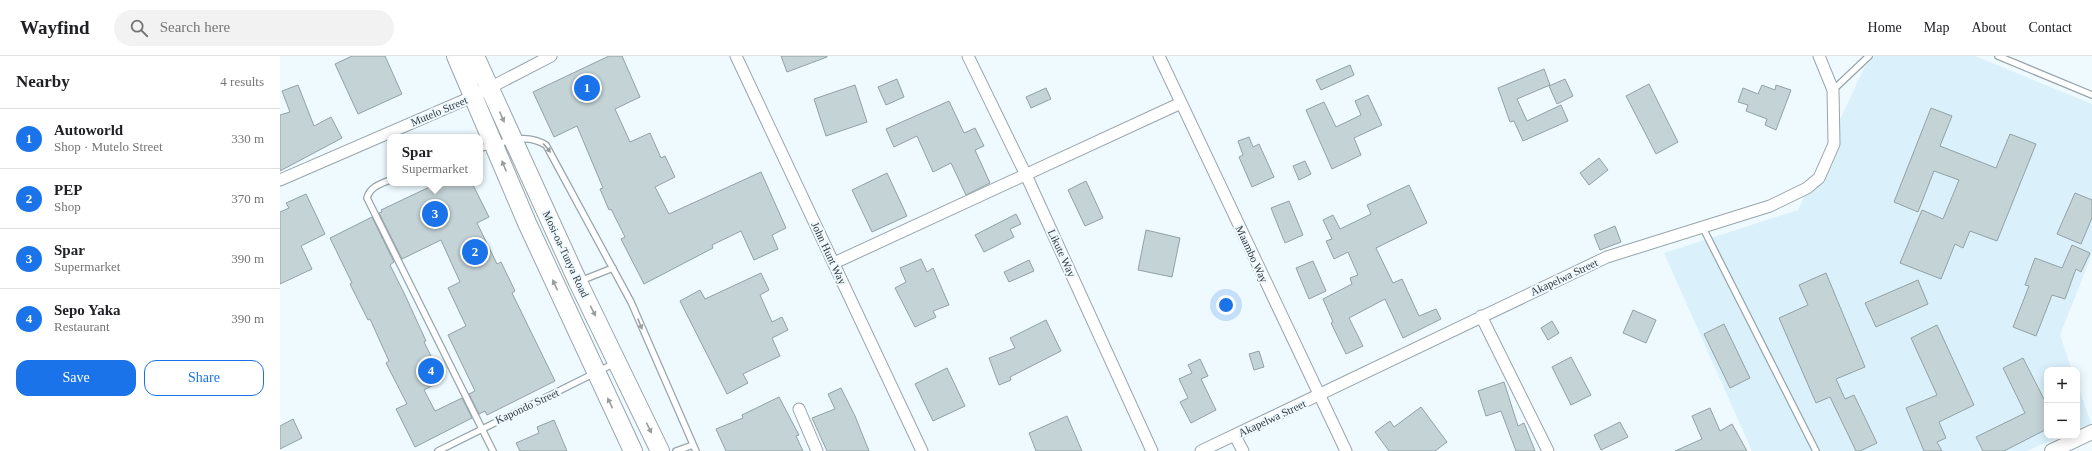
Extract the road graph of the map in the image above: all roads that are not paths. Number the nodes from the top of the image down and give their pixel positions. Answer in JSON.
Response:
{"nodes":[{"id":1,"x":456,"y":56,"type":"edge"},
{"id":2,"x":475,"y":56,"type":"edge"},
{"id":3,"x":551,"y":56,"type":"edge"},
{"id":4,"x":736,"y":56,"type":"edge"},
{"id":5,"x":968,"y":56,"type":"edge"},
{"id":6,"x":1159,"y":56,"type":"edge"},
{"id":7,"x":1819,"y":56,"type":"edge"},
{"id":8,"x":1869,"y":56,"type":"edge"},
{"id":9,"x":1998,"y":56,"type":"edge"},
{"id":10,"x":1833,"y":90,"type":"junction"},
{"id":11,"x":482,"y":92,"type":"junction"},
{"id":12,"x":2092,"y":95,"type":"edge"},
{"id":13,"x":1181,"y":104,"type":"junction"},
{"id":14,"x":495,"y":144,"type":"edge"},
{"id":15,"x":1026,"y":175,"type":"junction"},
{"id":16,"x":280,"y":180,"type":"edge"},
{"id":17,"x":387,"y":181,"type":"edge"},
{"id":18,"x":1703,"y":228,"type":"junction"},
{"id":19,"x":834,"y":263,"type":"junction"},
{"id":20,"x":613,"y":268,"type":"junction"},
{"id":21,"x":578,"y":282,"type":"junction"},
{"id":22,"x":1481,"y":316,"type":"junction"},
{"id":23,"x":617,"y":362,"type":"junction"},
{"id":24,"x":596,"y":374,"type":"junction"},
{"id":25,"x":1320,"y":396,"type":"junction"},
{"id":26,"x":799,"y":409,"type":"dead end"},
{"id":27,"x":482,"y":428,"type":"junction"},
{"id":28,"x":2092,"y":432,"type":"edge"},
{"id":29,"x":1235,"y":436,"type":"junction"},
{"id":30,"x":694,"y":448,"type":"edge"},
{"id":31,"x":438,"y":451,"type":"edge"},
{"id":32,"x":493,"y":451,"type":"edge"},
{"id":33,"x":633,"y":451,"type":"edge"},
{"id":34,"x":660,"y":451,"type":"edge"},
{"id":35,"x":676,"y":451,"type":"edge"},
{"id":36,"x":818,"y":451,"type":"edge"},
{"id":37,"x":922,"y":451,"type":"edge"},
{"id":38,"x":1152,"y":451,"type":"edge"},
{"id":39,"x":1201,"y":451,"type":"edge"},
{"id":40,"x":1243,"y":451,"type":"edge"},
{"id":41,"x":1346,"y":451,"type":"edge"},
{"id":42,"x":1548,"y":451,"type":"edge"},
{"id":43,"x":1816,"y":451,"type":"edge"},
{"id":44,"x":2052,"y":451,"type":"edge"}],
"edges":[{"from":1,"to":11,"type":"highway","name":"Mosi-oa-Tunya Road"},
{"from":2,"to":11,"type":"highway","name":"Mosi-oa-Tunya Road"},
{"from":3,"to":11,"type":"street","name":"Mutelo Street"},
{"from":4,"to":19,"type":"street","name":"John Hunt Way"},
{"from":5,"to":15,"type":"street","name":"Likute Way"},
{"from":6,"to":13,"type":"street","name":"Maambo Way"},
{"from":7,"to":10,"type":"street","name":"Akapelwa Street"},
{"from":8,"to":10,"type":"lane"},
{"from":9,"to":12,"type":"lane"},
{"from":10,"to":18,"type":"street","name":"Akapelwa Street"},
{"from":11,"to":14,"type":"highway","name":"Mosi-oa-Tunya Road"},
{"from":11,"to":16,"type":"street","name":"Mutelo Street"},
{"from":13,"to":15,"type":"street"},
{"from":13,"to":25,"type":"street","name":"Maambo Way"},
{"from":14,"to":20,"type":"lane","one_way":true},
{"from":14,"to":21,"type":"highway","name":"Mosi-oa-Tunya Road"},
{"from":24,"to":14,"type":"highway","name":"Mosi-oa-Tunya Road","one_way":true},
{"from":15,"to":19,"type":"street"},
{"from":15,"to":38,"type":"street","name":"Likute Way"},
{"from":17,"to":27,"type":"lane"},
{"from":18,"to":22,"type":"street","name":"Akapelwa Street"},
{"from":18,"to":43,"type":"lane"},
{"from":19,"to":37,"type":"street","name":"John Hunt Way"},
{"from":20,"to":21,"type":"lane"},
{"from":20,"to":30,"type":"lane","one_way":true},
{"from":21,"to":23,"type":"highway","name":"Mosi-oa-Tunya Road","one_way":true},
{"from":22,"to":25,"type":"street","name":"Akapelwa Street"},
{"from":22,"to":42,"type":"street"},
{"from":23,"to":24,"type":"lane","name":"Kapondo Street"},
{"from":23,"to":34,"type":"highway","name":"Mosi-oa-Tunya Road","one_way":true},
{"from":24,"to":27,"type":"lane","name":"Kapondo Street"},
{"from":33,"to":24,"type":"highway","name":"Mosi-oa-Tunya Road","one_way":true},
{"from":25,"to":29,"type":"street","name":"Akapelwa Street"},
{"from":25,"to":41,"type":"street","name":"Maambo Way"},
{"from":26,"to":36,"type":"street"},
{"from":27,"to":31,"type":"lane","name":"Kapondo Street"},
{"from":27,"to":32,"type":"lane"},
{"from":28,"to":44,"type":"street"},
{"from":29,"to":39,"type":"street","name":"Akapelwa Street"},
{"from":29,"to":40,"type":"street"},
{"from":30,"to":35,"type":"lane"}]}
